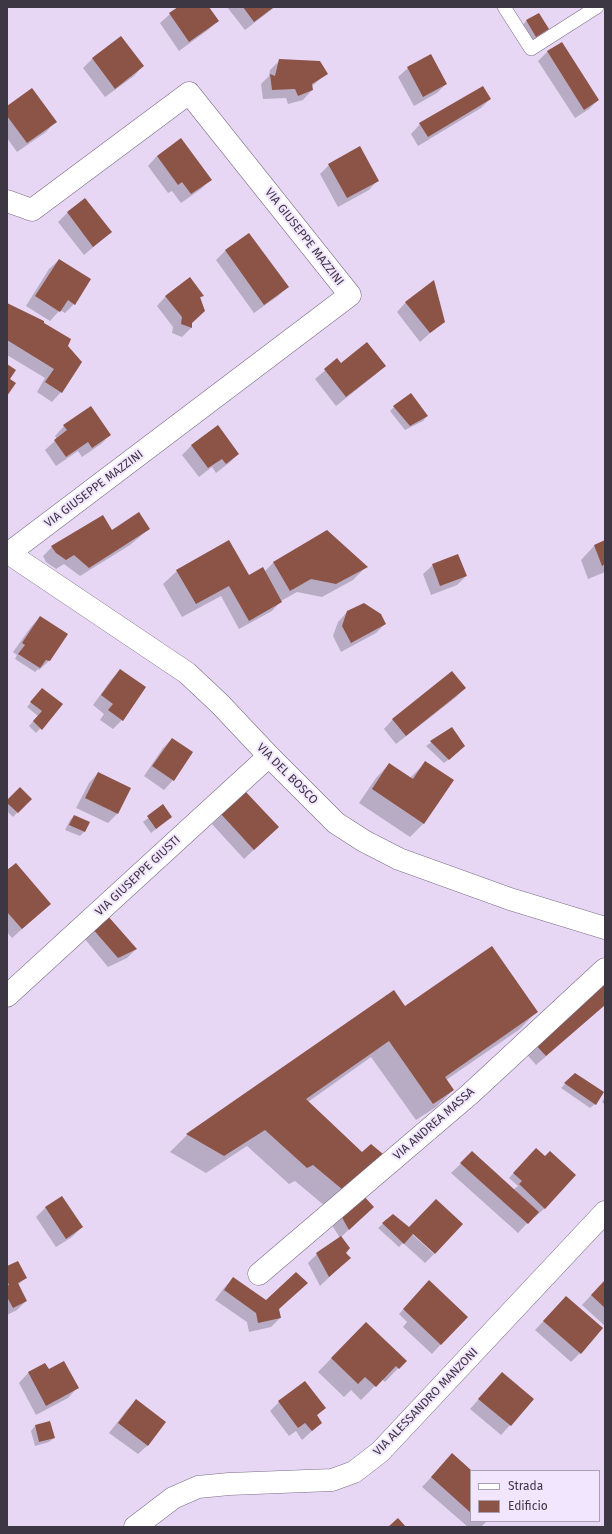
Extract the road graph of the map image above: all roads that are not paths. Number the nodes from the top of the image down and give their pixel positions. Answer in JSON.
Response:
{"nodes":[{"id":1,"x":504,"y":7,"type":"edge"},
{"id":2,"x":597,"y":7,"type":"edge"},
{"id":3,"x":7,"y":202,"type":"edge"},
{"id":4,"x":8,"y":553,"type":"edge"},
{"id":5,"x":269,"y":756,"type":"junction"},
{"id":6,"x":605,"y":928,"type":"edge"},
{"id":7,"x":605,"y":969,"type":"edge"},
{"id":8,"x":7,"y":996,"type":"edge"},
{"id":9,"x":605,"y":1212,"type":"edge"},
{"id":10,"x":259,"y":1274,"type":"dead end"},
{"id":11,"x":135,"y":1527,"type":"edge"}],
"edges":[{"from":1,"to":2,"type":"lane"},
{"from":3,"to":4,"type":"street","name":"VIA GIUSEPPE MAZZINI"},
{"from":4,"to":5,"type":"street","name":"VIA DEL BOSCO"},
{"from":5,"to":6,"type":"street","name":"VIA DEL BOSCO"},
{"from":5,"to":8,"type":"street","name":"VIA GIUSEPPE GIUSTI"},
{"from":7,"to":10,"type":"street","name":"VIA ANDREA MASSA"},
{"from":9,"to":11,"type":"street","name":"VIA ALESSANDRO MANZONI"}]}
